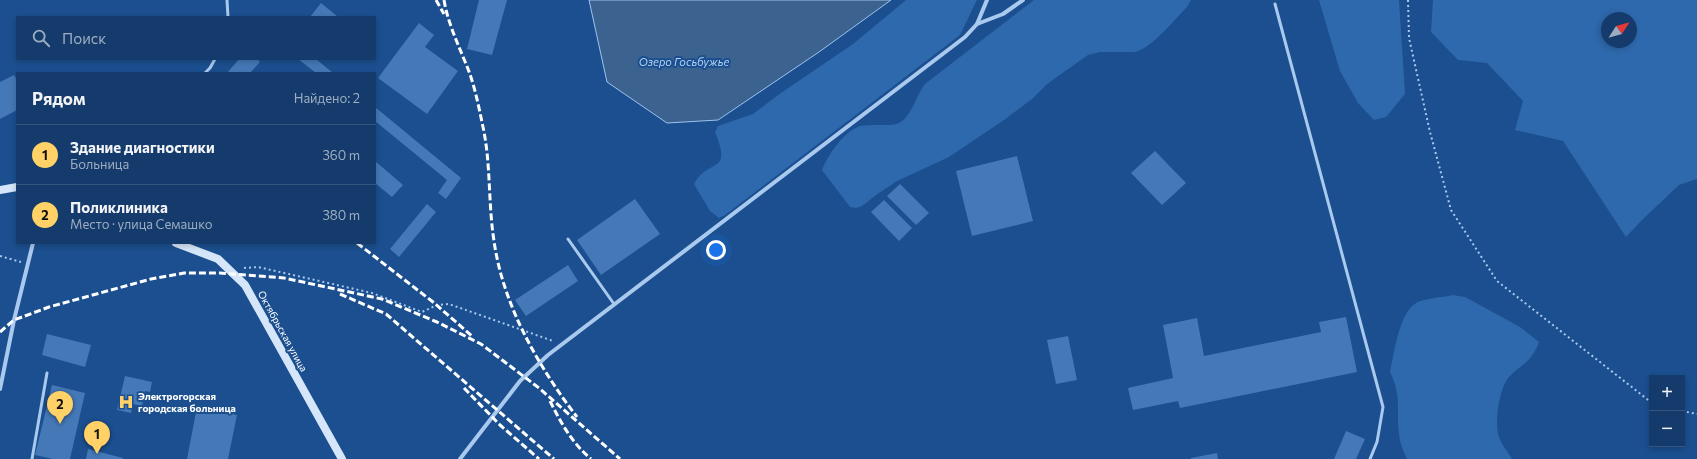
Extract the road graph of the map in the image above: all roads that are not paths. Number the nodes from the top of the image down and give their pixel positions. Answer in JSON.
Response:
{"nodes":[{"id":1,"x":226,"y":0,"type":"edge"},
{"id":2,"x":1023,"y":0,"type":"edge"},
{"id":3,"x":987,"y":1,"type":"edge"},
{"id":4,"x":1275,"y":4,"type":"dead end"},
{"id":5,"x":228,"y":16,"type":"edge"},
{"id":6,"x":977,"y":24,"type":"junction"},
{"id":7,"x":214,"y":60,"type":"edge"},
{"id":8,"x":206,"y":72,"type":"edge"},
{"id":9,"x":16,"y":186,"type":"edge"},
{"id":10,"x":0,"y":190,"type":"edge"},
{"id":11,"x":568,"y":239,"type":"dead end"},
{"id":12,"x":33,"y":244,"type":"edge"},
{"id":13,"x":178,"y":244,"type":"edge"},
{"id":14,"x":614,"y":304,"type":"junction"},
{"id":15,"x":47,"y":373,"type":"dead end"},
{"id":16,"x":0,"y":389,"type":"edge"},
{"id":17,"x":32,"y":459,"type":"edge"},
{"id":18,"x":342,"y":459,"type":"edge"},
{"id":19,"x":460,"y":459,"type":"edge"},
{"id":20,"x":1370,"y":459,"type":"edge"}],
"edges":[{"from":1,"to":5,"type":"lane"},
{"from":2,"to":6,"type":"street"},
{"from":3,"to":6,"type":"street"},
{"from":4,"to":20,"type":"lane"},
{"from":6,"to":14,"type":"street"},
{"from":7,"to":8,"type":"lane"},
{"from":9,"to":10,"type":"street"},
{"from":11,"to":14,"type":"lane"},
{"from":12,"to":16,"type":"street"},
{"from":13,"to":18,"type":"street","name":"Октябрьская улица"},
{"from":14,"to":19,"type":"street"},
{"from":15,"to":17,"type":"lane"}]}
